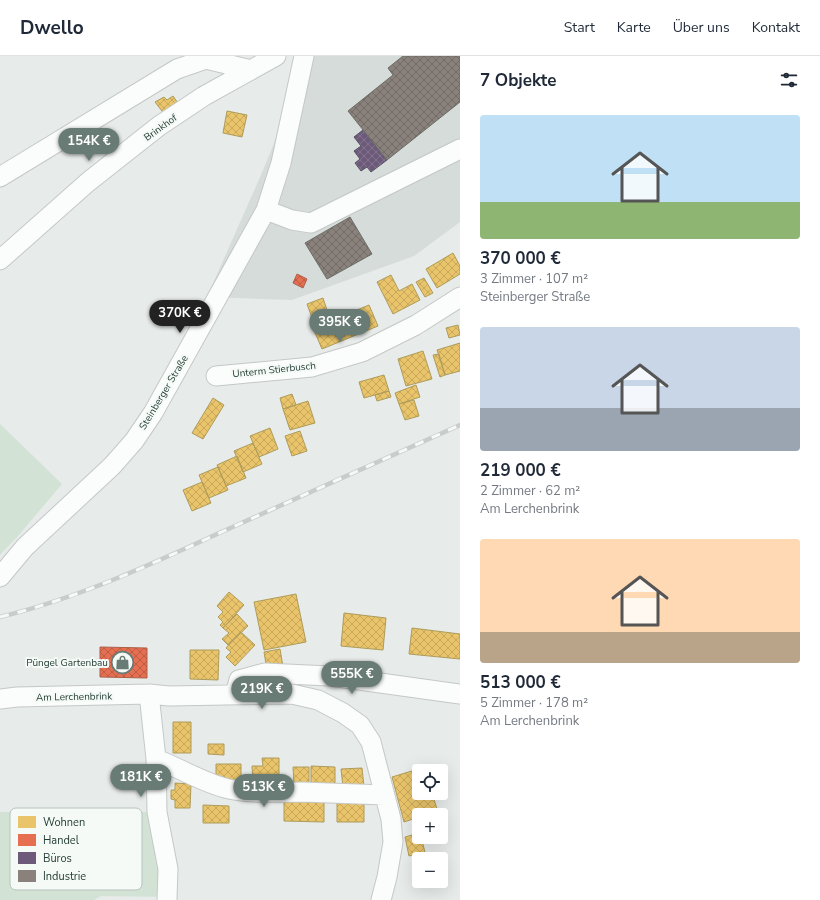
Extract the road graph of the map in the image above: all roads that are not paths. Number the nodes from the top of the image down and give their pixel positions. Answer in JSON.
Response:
{"nodes":[{"id":1,"x":276,"y":56,"type":"edge"},
{"id":2,"x":304,"y":56,"type":"edge"},
{"id":3,"x":251,"y":70,"type":"junction"},
{"id":4,"x":460,"y":149,"type":"edge"},
{"id":5,"x":0,"y":177,"type":"edge"},
{"id":6,"x":266,"y":210,"type":"junction"},
{"id":7,"x":0,"y":260,"type":"edge"},
{"id":8,"x":460,"y":297,"type":"edge"},
{"id":9,"x":216,"y":376,"type":"dead end"},
{"id":10,"x":0,"y":577,"type":"edge"},
{"id":11,"x":149,"y":694,"type":"junction"},
{"id":12,"x":235,"y":694,"type":"junction"},
{"id":13,"x":460,"y":694,"type":"edge"},
{"id":14,"x":0,"y":699,"type":"edge"},
{"id":15,"x":156,"y":759,"type":"junction"},
{"id":16,"x":385,"y":795,"type":"junction"},
{"id":17,"x":167,"y":900,"type":"edge"},
{"id":18,"x":381,"y":900,"type":"edge"}],
"edges":[{"from":1,"to":3,"type":"street","name":"Brinkhof"},
{"from":2,"to":6,"type":"street","name":"Steinberger Straße"},
{"from":3,"to":5,"type":"street"},
{"from":3,"to":7,"type":"street","name":"Brinkhof"},
{"from":4,"to":6,"type":"street"},
{"from":6,"to":10,"type":"street","name":"Steinberger Straße"},
{"from":8,"to":9,"type":"street","name":"Unterm Stierbusch"},
{"from":11,"to":12,"type":"street","name":"Am Lerchenbrink"},
{"from":11,"to":14,"type":"street","name":"Am Lerchenbrink"},
{"from":11,"to":15,"type":"street"},
{"from":12,"to":13,"type":"street"},
{"from":12,"to":16,"type":"street","name":"Am Lerchenbrink"},
{"from":15,"to":16,"type":"street"},
{"from":15,"to":17,"type":"street"},
{"from":16,"to":18,"type":"street","name":"Am Lerchenbrink"}]}
